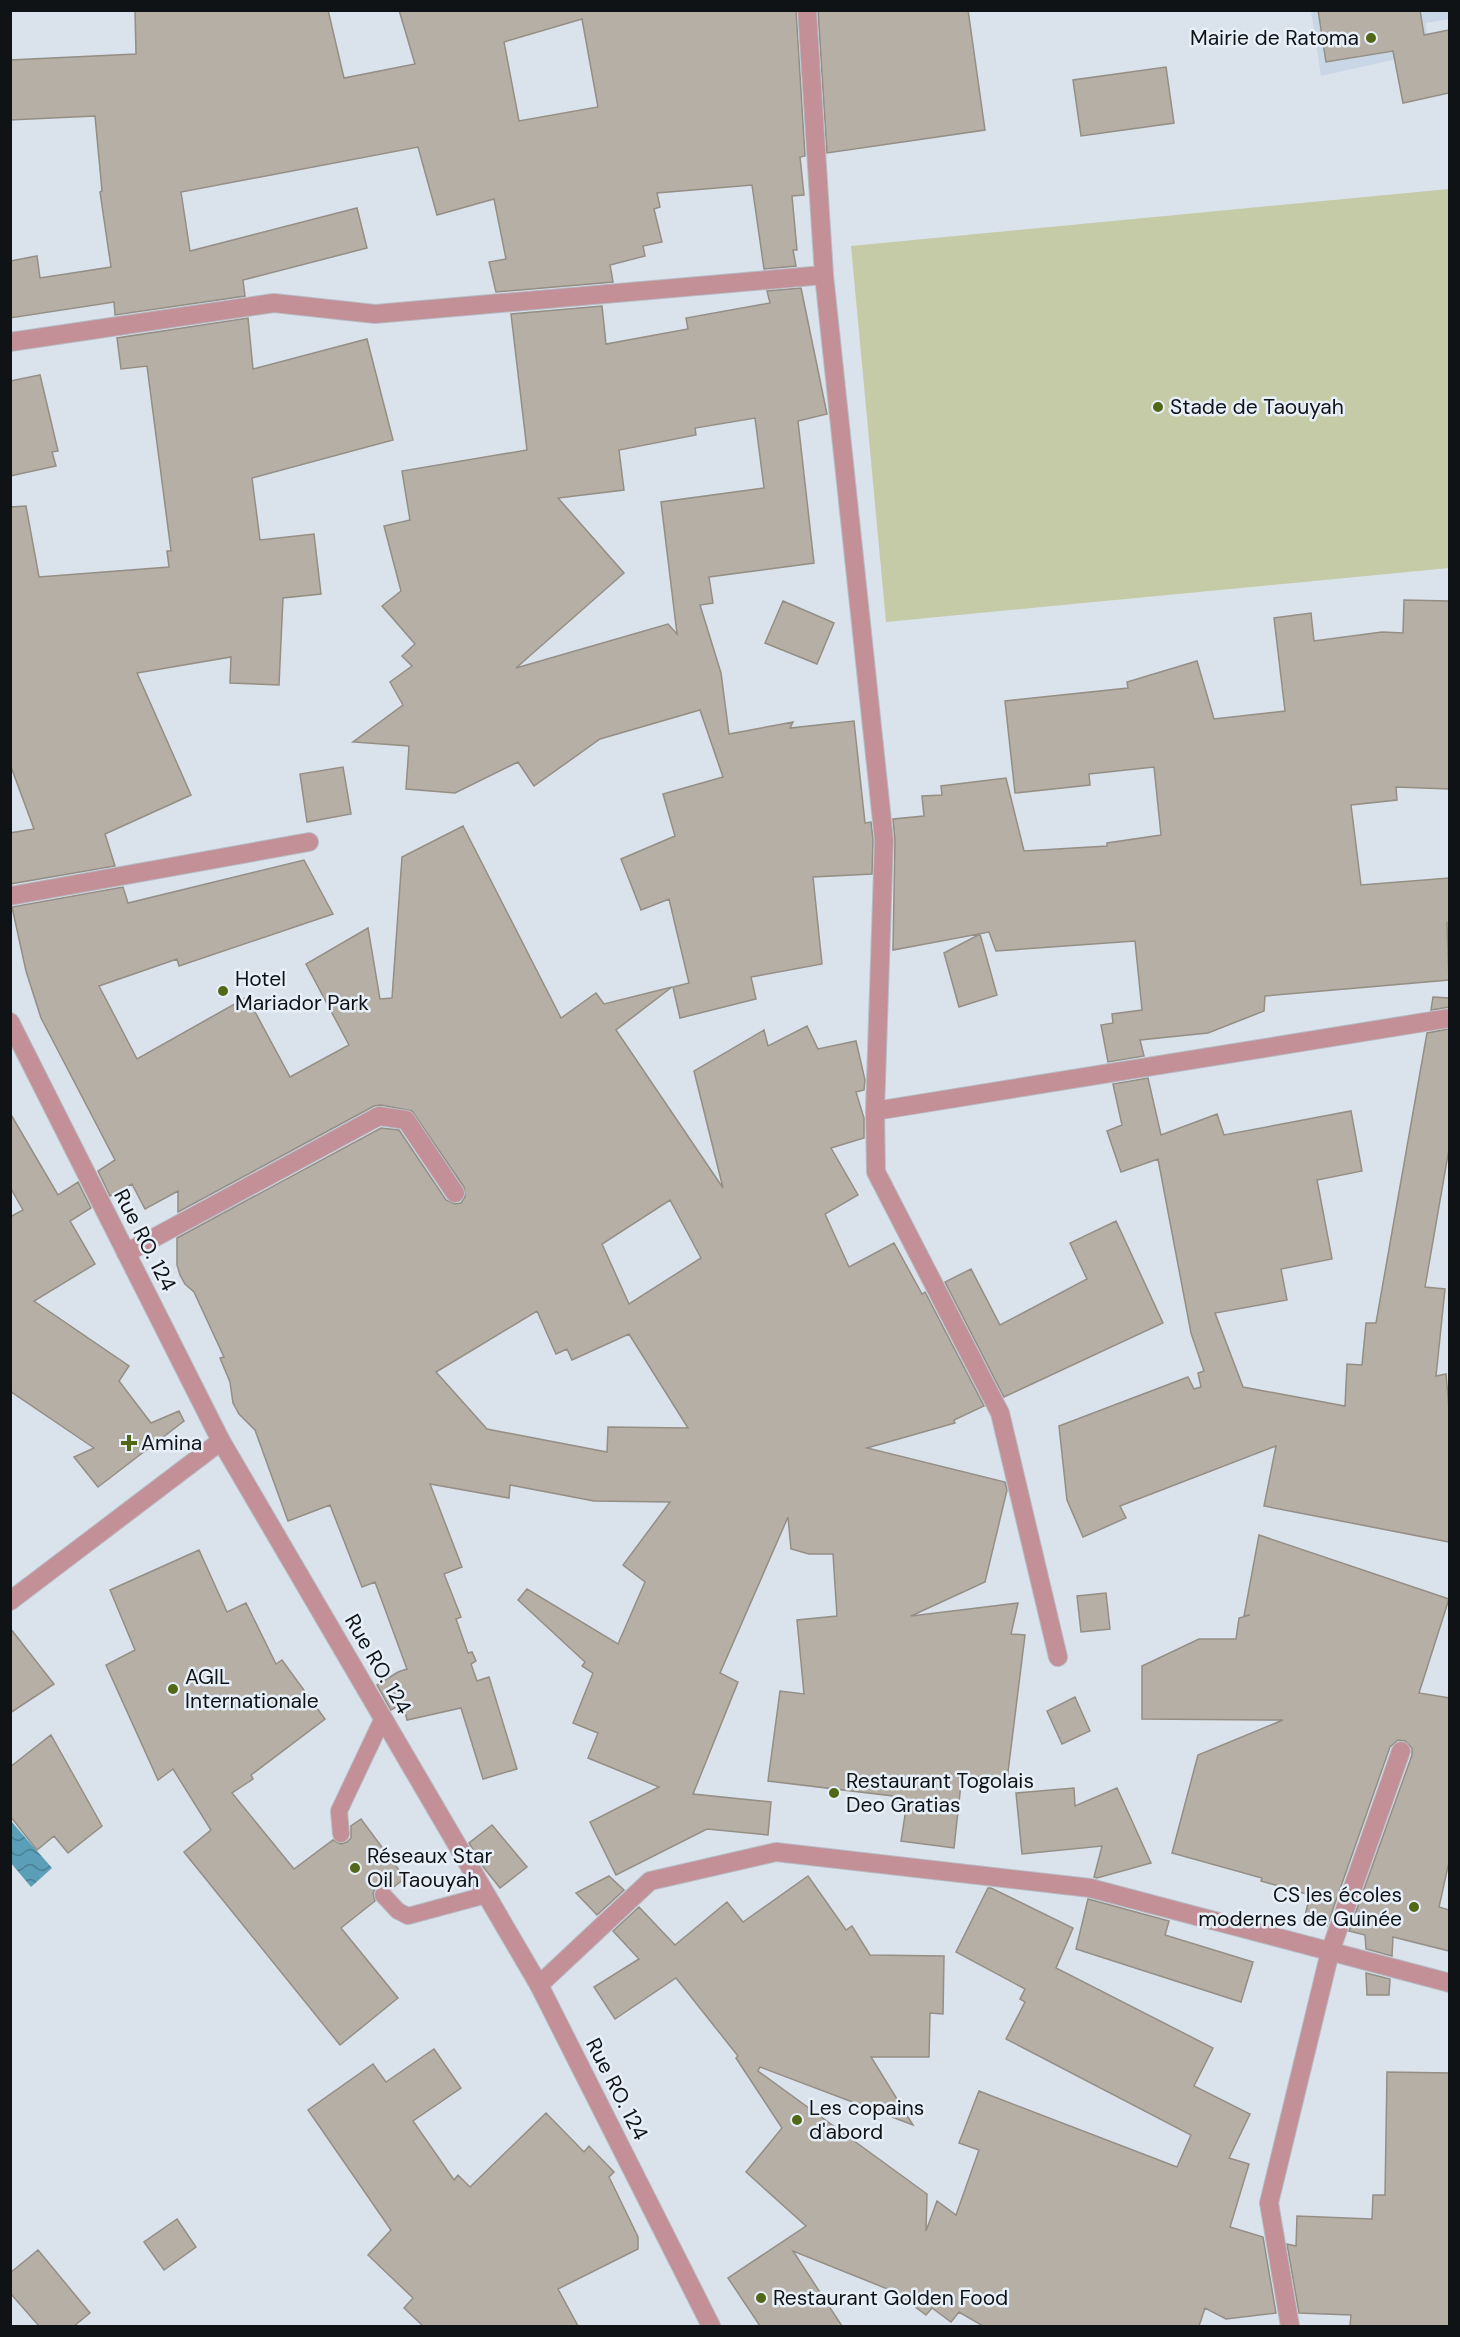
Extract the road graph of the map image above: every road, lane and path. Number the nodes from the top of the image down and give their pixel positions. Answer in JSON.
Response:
{"nodes":[{"id":1,"x":807,"y":10,"type":"edge"},
{"id":2,"x":824,"y":275,"type":"junction"},
{"id":3,"x":10,"y":342,"type":"edge"},
{"id":4,"x":309,"y":842,"type":"dead end"},
{"id":5,"x":10,"y":896,"type":"edge"},
{"id":6,"x":1449,"y":1018,"type":"edge"},
{"id":7,"x":10,"y":1022,"type":"edge"},
{"id":8,"x":875,"y":1111,"type":"junction"},
{"id":9,"x":454,"y":1193,"type":"dead end"},
{"id":10,"x":126,"y":1253,"type":"junction"},
{"id":11,"x":221,"y":1441,"type":"junction"},
{"id":12,"x":10,"y":1601,"type":"edge"},
{"id":13,"x":1058,"y":1657,"type":"dead end"},
{"id":14,"x":383,"y":1718,"type":"junction"},
{"id":15,"x":1401,"y":1751,"type":"dead end"},
{"id":16,"x":341,"y":1834,"type":"dead end"},
{"id":17,"x":383,"y":1894,"type":"dead end"},
{"id":18,"x":486,"y":1894,"type":"junction"},
{"id":19,"x":1330,"y":1952,"type":"junction"},
{"id":20,"x":1449,"y":1983,"type":"edge"},
{"id":21,"x":539,"y":1985,"type":"junction"},
{"id":22,"x":711,"y":2326,"type":"edge"},
{"id":23,"x":1290,"y":2326,"type":"edge"}],
"edges":[{"from":1,"to":2,"type":"street"},
{"from":2,"to":3,"type":"street"},
{"from":2,"to":8,"type":"street"},
{"from":4,"to":5,"type":"street"},
{"from":6,"to":8,"type":"street"},
{"from":7,"to":10,"type":"street","name":"Rue RO. 124"},
{"from":8,"to":13,"type":"street"},
{"from":9,"to":10,"type":"street"},
{"from":10,"to":11,"type":"street","name":"Rue RO. 124"},
{"from":11,"to":12,"type":"street"},
{"from":11,"to":14,"type":"street","name":"Rue RO. 124"},
{"from":14,"to":16,"type":"lane"},
{"from":14,"to":18,"type":"street","name":"Rue RO. 124"},
{"from":15,"to":19,"type":"street"},
{"from":17,"to":18,"type":"lane"},
{"from":18,"to":21,"type":"street","name":"Rue RO. 124"},
{"from":19,"to":20,"type":"street"},
{"from":19,"to":21,"type":"street"},
{"from":19,"to":23,"type":"street"},
{"from":21,"to":22,"type":"street","name":"Rue RO. 124"}]}
